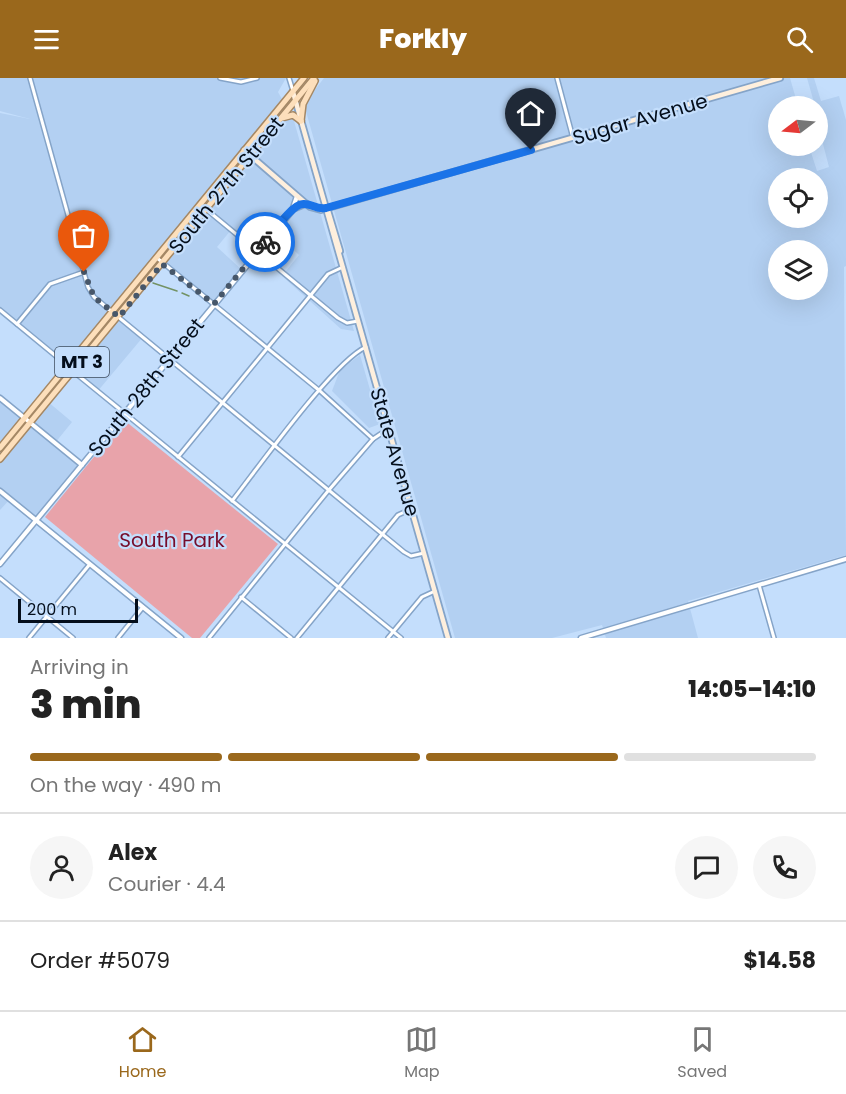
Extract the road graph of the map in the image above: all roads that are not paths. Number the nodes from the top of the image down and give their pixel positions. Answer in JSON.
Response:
{"nodes":[{"id":1,"x":30,"y":78,"type":"edge"},
{"id":2,"x":220,"y":78,"type":"edge"},
{"id":3,"x":257,"y":78,"type":"edge"},
{"id":4,"x":289,"y":78,"type":"edge"},
{"id":5,"x":304,"y":78,"type":"edge"},
{"id":6,"x":315,"y":78,"type":"edge"},
{"id":7,"x":557,"y":78,"type":"edge"},
{"id":8,"x":780,"y":78,"type":"edge"},
{"id":9,"x":293,"y":92,"type":"junction"},
{"id":10,"x":295,"y":99,"type":"junction"},
{"id":11,"x":279,"y":120,"type":"junction"},
{"id":12,"x":301,"y":121,"type":"junction"},
{"id":13,"x":573,"y":138,"type":"junction"},
{"id":14,"x":244,"y":150,"type":"junction"},
{"id":15,"x":251,"y":156,"type":"junction"},
{"id":16,"x":297,"y":196,"type":"junction"},
{"id":17,"x":306,"y":204,"type":"junction"},
{"id":18,"x":326,"y":208,"type":"junction"},
{"id":19,"x":207,"y":210,"type":"junction"},
{"id":20,"x":292,"y":210,"type":"junction"},
{"id":21,"x":257,"y":252,"type":"junction"},
{"id":22,"x":157,"y":258,"type":"junction"},
{"id":23,"x":162,"y":264,"type":"junction"},
{"id":24,"x":343,"y":267,"type":"junction"},
{"id":25,"x":84,"y":272,"type":"junction"},
{"id":26,"x":311,"y":294,"type":"junction"},
{"id":27,"x":214,"y":304,"type":"junction"},
{"id":28,"x":0,"y":310,"type":"edge"},
{"id":29,"x":113,"y":312,"type":"junction"},
{"id":30,"x":119,"y":317,"type":"junction"},
{"id":31,"x":358,"y":321,"type":"junction"},
{"id":32,"x":17,"y":324,"type":"junction"},
{"id":33,"x":366,"y":347,"type":"junction"},
{"id":34,"x":266,"y":348,"type":"junction"},
{"id":35,"x":169,"y":359,"type":"junction"},
{"id":36,"x":68,"y":367,"type":"junction"},
{"id":37,"x":74,"y":372,"type":"junction"},
{"id":38,"x":320,"y":391,"type":"junction"},
{"id":39,"x":0,"y":398,"type":"edge"},
{"id":40,"x":221,"y":401,"type":"junction"},
{"id":41,"x":124,"y":414,"type":"junction"},
{"id":42,"x":27,"y":421,"type":"junction"},
{"id":43,"x":388,"y":429,"type":"junction"},
{"id":44,"x":373,"y":439,"type":"junction"},
{"id":45,"x":276,"y":446,"type":"junction"},
{"id":46,"x":0,"y":448,"type":"edge"},
{"id":47,"x":178,"y":457,"type":"junction"},
{"id":48,"x":0,"y":459,"type":"edge"},
{"id":49,"x":82,"y":465,"type":"junction"},
{"id":50,"x":0,"y":491,"type":"edge"},
{"id":51,"x":328,"y":491,"type":"junction"},
{"id":52,"x":232,"y":501,"type":"junction"},
{"id":53,"x":411,"y":509,"type":"junction"},
{"id":54,"x":36,"y":520,"type":"junction"},
{"id":55,"x":384,"y":534,"type":"junction"},
{"id":56,"x":285,"y":543,"type":"junction"},
{"id":57,"x":424,"y":553,"type":"junction"},
{"id":58,"x":846,"y":559,"type":"edge"},
{"id":59,"x":0,"y":564,"type":"edge"},
{"id":60,"x":90,"y":564,"type":"junction"},
{"id":61,"x":0,"y":578,"type":"edge"},
{"id":62,"x":759,"y":584,"type":"junction"},
{"id":63,"x":340,"y":588,"type":"junction"},
{"id":64,"x":435,"y":591,"type":"junction"},
{"id":65,"x":241,"y":597,"type":"junction"},
{"id":66,"x":143,"y":607,"type":"junction"},
{"id":67,"x":47,"y":616,"type":"junction"},
{"id":68,"x":393,"y":632,"type":"junction"},
{"id":69,"x":29,"y":638,"type":"edge"},
{"id":70,"x":73,"y":638,"type":"edge"},
{"id":71,"x":118,"y":638,"type":"edge"},
{"id":72,"x":181,"y":638,"type":"edge"},
{"id":73,"x":209,"y":638,"type":"edge"},
{"id":74,"x":291,"y":638,"type":"edge"},
{"id":75,"x":297,"y":638,"type":"edge"},
{"id":76,"x":388,"y":638,"type":"edge"},
{"id":77,"x":400,"y":638,"type":"edge"},
{"id":78,"x":448,"y":638,"type":"edge"},
{"id":79,"x":581,"y":638,"type":"edge"},
{"id":80,"x":774,"y":638,"type":"edge"}],
"edges":[{"from":1,"to":25,"type":"street"},
{"from":2,"to":3,"type":"street"},
{"from":4,"to":9,"type":"street"},
{"from":5,"to":9,"type":"main road","name":"South 27th Street"},
{"from":6,"to":10,"type":"main road","name":"South 27th Street","number":"MT 3"},
{"from":6,"to":12,"type":"main road"},
{"from":7,"to":13,"type":"street"},
{"from":8,"to":13,"type":"main road","name":"Sugar Avenue"},
{"from":9,"to":10,"type":"main road","name":"State Avenue"},
{"from":9,"to":14,"type":"main road","name":"South 27th Street"},
{"from":10,"to":11,"type":"main road","name":"South 27th Street","number":"MT 3"},
{"from":10,"to":12,"type":"main road","name":"State Avenue"},
{"from":11,"to":12,"type":"main road"},
{"from":11,"to":15,"type":"main road","name":"South 27th Street","number":"MT 3"},
{"from":12,"to":18,"type":"main road","name":"State Avenue"},
{"from":13,"to":18,"type":"main road","name":"Sugar Avenue"},
{"from":14,"to":15,"type":"main road"},
{"from":14,"to":22,"type":"main road","name":"South 27th Street"},
{"from":15,"to":16,"type":"main road"},
{"from":15,"to":19,"type":"main road","name":"South 27th Street","number":"MT 3"},
{"from":16,"to":17,"type":"main road"},
{"from":16,"to":20,"type":"street","name":"South 28th Street"},
{"from":17,"to":18,"type":"main road"},
{"from":17,"to":20,"type":"street","name":"South 28th Street"},
{"from":18,"to":24,"type":"main road","name":"State Avenue"},
{"from":19,"to":21,"type":"street"},
{"from":19,"to":23,"type":"main road","name":"South 27th Street","number":"MT 3"},
{"from":20,"to":21,"type":"street","name":"South 28th Street"},
{"from":21,"to":26,"type":"street"},
{"from":21,"to":27,"type":"street","name":"South 28th Street"},
{"from":22,"to":23,"type":"street"},
{"from":22,"to":29,"type":"main road","name":"South 27th Street"},
{"from":23,"to":27,"type":"street"},
{"from":23,"to":30,"type":"main road","name":"South 27th Street","number":"MT 3"},
{"from":24,"to":26,"type":"street"},
{"from":24,"to":31,"type":"main road","name":"State Avenue"},
{"from":25,"to":29,"type":"street"},
{"from":25,"to":32,"type":"street"},
{"from":26,"to":31,"type":"street"},
{"from":26,"to":34,"type":"street"},
{"from":27,"to":34,"type":"street"},
{"from":27,"to":35,"type":"street","name":"South 28th Street"},
{"from":28,"to":32,"type":"street"},
{"from":29,"to":30,"type":"street"},
{"from":29,"to":36,"type":"main road","name":"South 27th Street"},
{"from":30,"to":35,"type":"street"},
{"from":30,"to":37,"type":"main road","name":"South 27th Street","number":"MT 3"},
{"from":31,"to":33,"type":"main road","name":"State Avenue"},
{"from":32,"to":36,"type":"street"},
{"from":33,"to":38,"type":"street"},
{"from":33,"to":43,"type":"main road","name":"State Avenue"},
{"from":34,"to":38,"type":"street"},
{"from":34,"to":40,"type":"street"},
{"from":35,"to":40,"type":"street"},
{"from":35,"to":41,"type":"street","name":"South 28th Street"},
{"from":36,"to":42,"type":"main road","name":"South 27th Street"},
{"from":37,"to":41,"type":"street"},
{"from":37,"to":42,"type":"main road","name":"South 27th Street","number":"MT 3"},
{"from":38,"to":44,"type":"street"},
{"from":38,"to":45,"type":"street"},
{"from":39,"to":42,"type":"street"},
{"from":40,"to":45,"type":"street"},
{"from":40,"to":47,"type":"street"},
{"from":41,"to":47,"type":"street"},
{"from":41,"to":49,"type":"street","name":"South 28th Street"},
{"from":42,"to":46,"type":"main road","name":"South 27th Street"},
{"from":42,"to":48,"type":"main road","name":"South 27th Street","number":"MT 3"},
{"from":42,"to":49,"type":"street"},
{"from":43,"to":44,"type":"street"},
{"from":43,"to":53,"type":"main road","name":"State Avenue"},
{"from":44,"to":51,"type":"street"},
{"from":45,"to":51,"type":"street"},
{"from":45,"to":52,"type":"street"},
{"from":47,"to":52,"type":"street"},
{"from":49,"to":54,"type":"street","name":"South 28th Street"},
{"from":50,"to":54,"type":"street"},
{"from":51,"to":55,"type":"street"},
{"from":51,"to":56,"type":"street"},
{"from":52,"to":56,"type":"street"},
{"from":53,"to":55,"type":"street"},
{"from":53,"to":57,"type":"main road","name":"State Avenue"},
{"from":54,"to":59,"type":"street","name":"South 28th Street"},
{"from":54,"to":60,"type":"street"},
{"from":55,"to":57,"type":"street"},
{"from":55,"to":63,"type":"street"},
{"from":56,"to":63,"type":"street"},
{"from":56,"to":65,"type":"street"},
{"from":57,"to":64,"type":"main road","name":"State Avenue"},
{"from":58,"to":62,"type":"street"},
{"from":60,"to":66,"type":"street"},
{"from":60,"to":67,"type":"street"},
{"from":61,"to":67,"type":"street"},
{"from":62,"to":79,"type":"street"},
{"from":62,"to":80,"type":"street"},
{"from":63,"to":68,"type":"street"},
{"from":63,"to":75,"type":"street"},
{"from":64,"to":68,"type":"street"},
{"from":64,"to":78,"type":"main road","name":"State Avenue"},
{"from":65,"to":73,"type":"street"},
{"from":65,"to":74,"type":"street"},
{"from":66,"to":71,"type":"street"},
{"from":66,"to":72,"type":"street"},
{"from":67,"to":69,"type":"street"},
{"from":67,"to":70,"type":"street"},
{"from":68,"to":76,"type":"street"},
{"from":68,"to":77,"type":"street"}]}
